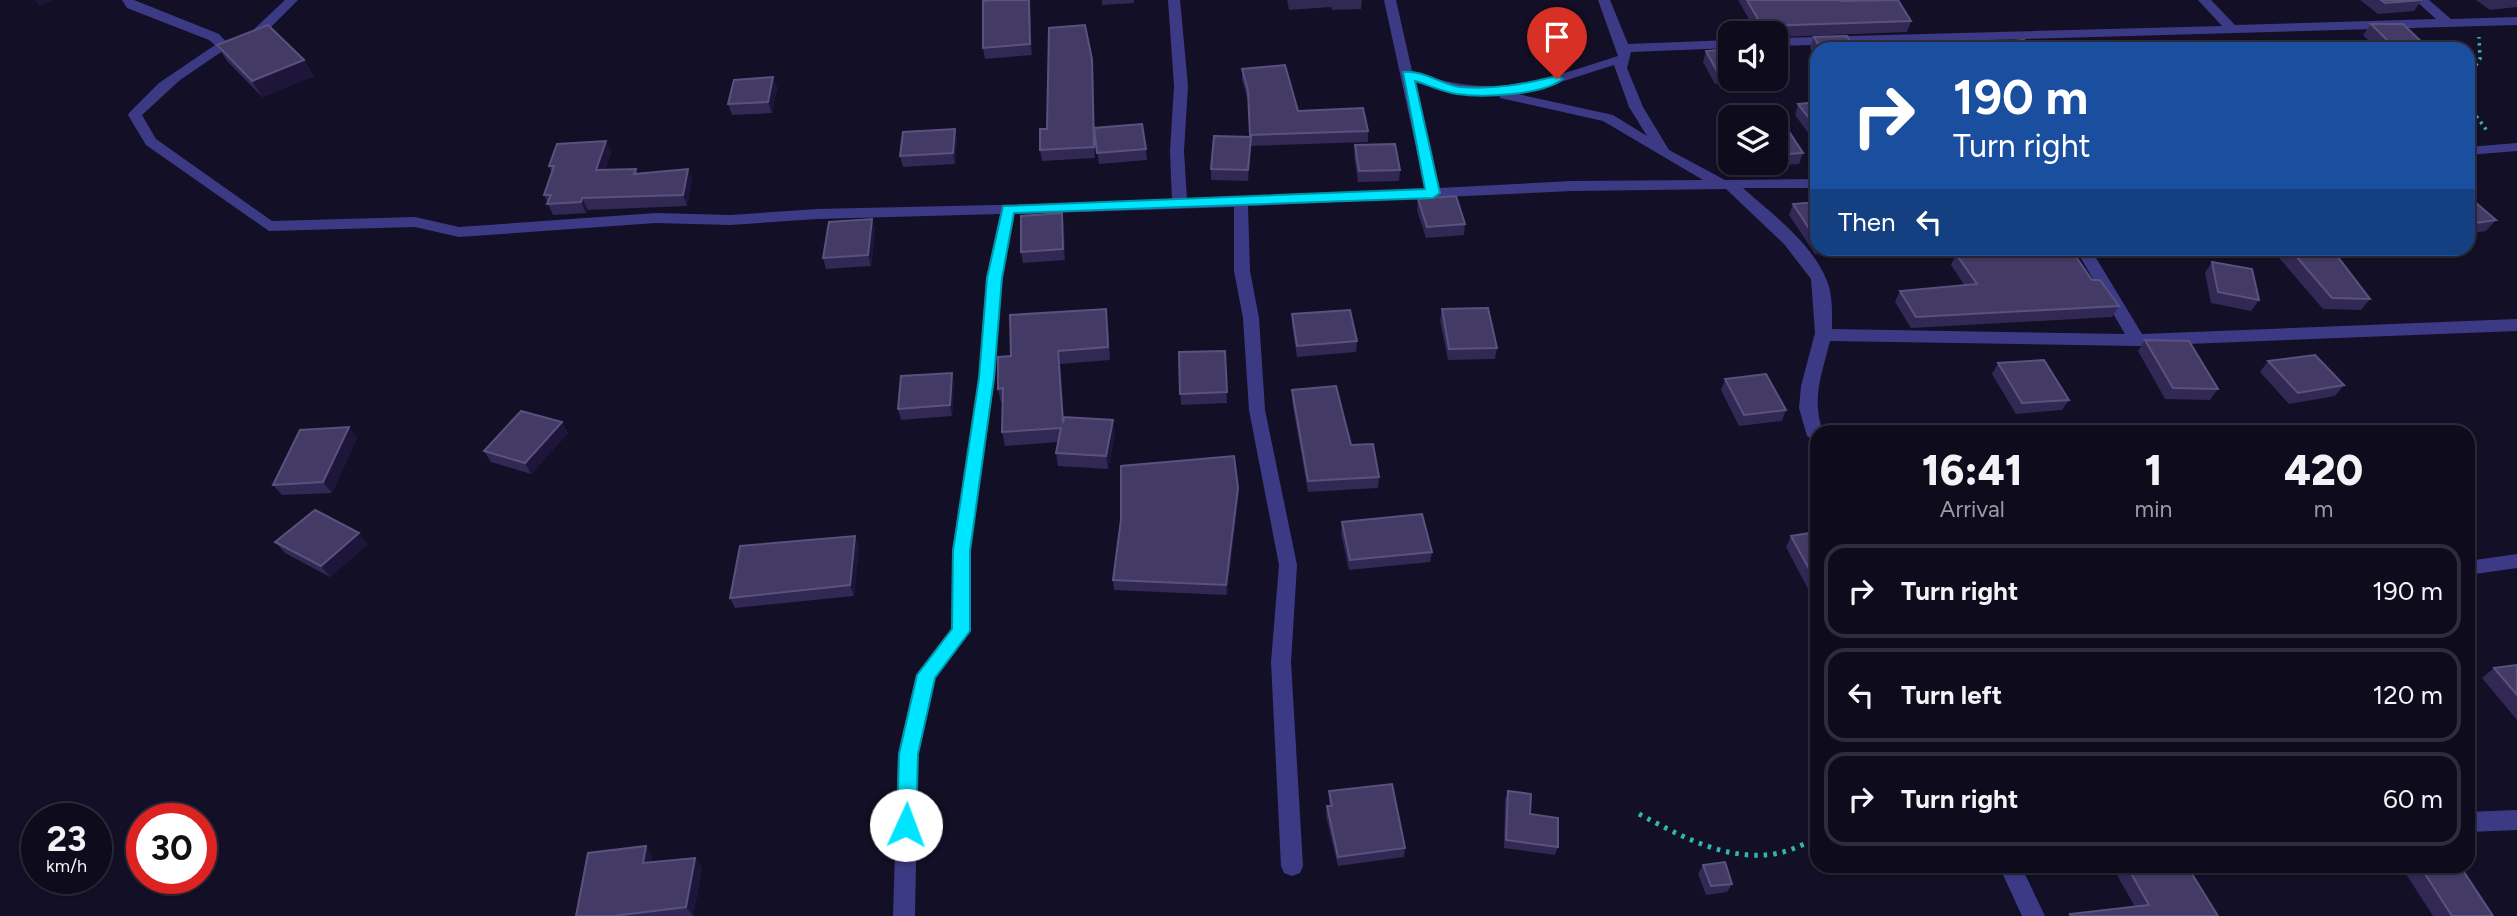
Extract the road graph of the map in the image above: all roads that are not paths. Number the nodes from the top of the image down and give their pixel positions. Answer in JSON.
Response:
{"nodes":[{"id":1,"x":128,"y":0,"type":"edge"},
{"id":2,"x":292,"y":0,"type":"edge"},
{"id":3,"x":1174,"y":0,"type":"edge"},
{"id":4,"x":1390,"y":0,"type":"edge"},
{"id":5,"x":1605,"y":0,"type":"edge"},
{"id":6,"x":2204,"y":0,"type":"edge"},
{"id":7,"x":2421,"y":0,"type":"edge"},
{"id":8,"x":2517,"y":21,"type":"edge"},
{"id":9,"x":2448,"y":23,"type":"junction"},
{"id":10,"x":2232,"y":29,"type":"junction"},
{"id":11,"x":2053,"y":35,"type":"junction"},
{"id":12,"x":1788,"y":42,"type":"edge"},
{"id":13,"x":2058,"y":42,"type":"edge"},
{"id":14,"x":1718,"y":45,"type":"edge"},
{"id":15,"x":223,"y":46,"type":"junction"},
{"id":16,"x":1623,"y":53,"type":"junction"},
{"id":17,"x":1408,"y":74,"type":"junction"},
{"id":18,"x":1492,"y":91,"type":"junction"},
{"id":19,"x":2517,"y":148,"type":"edge"},
{"id":20,"x":2475,"y":151,"type":"edge"},
{"id":21,"x":1664,"y":153,"type":"junction"},
{"id":22,"x":1810,"y":183,"type":"edge"},
{"id":23,"x":1728,"y":185,"type":"junction"},
{"id":24,"x":1433,"y":193,"type":"junction"},
{"id":25,"x":1241,"y":202,"type":"junction"},
{"id":26,"x":1180,"y":205,"type":"junction"},
{"id":27,"x":1008,"y":209,"type":"junction"},
{"id":28,"x":2087,"y":256,"type":"edge"},
{"id":29,"x":2517,"y":324,"type":"edge"},
{"id":30,"x":1824,"y":335,"type":"junction"},
{"id":31,"x":2137,"y":340,"type":"junction"},
{"id":32,"x":1811,"y":425,"type":"edge"},
{"id":33,"x":2517,"y":561,"type":"edge"},
{"id":34,"x":2475,"y":567,"type":"edge"},
{"id":35,"x":2517,"y":820,"type":"edge"},
{"id":36,"x":2475,"y":822,"type":"edge"},
{"id":37,"x":1292,"y":866,"type":"dead end"},
{"id":38,"x":2013,"y":873,"type":"edge"},
{"id":39,"x":904,"y":916,"type":"edge"},
{"id":40,"x":2034,"y":916,"type":"edge"}],
"edges":[{"from":1,"to":15,"type":"street"},
{"from":2,"to":15,"type":"street"},
{"from":3,"to":26,"type":"street"},
{"from":4,"to":17,"type":"street"},
{"from":5,"to":16,"type":"street"},
{"from":6,"to":10,"type":"street"},
{"from":7,"to":9,"type":"street"},
{"from":8,"to":9,"type":"street"},
{"from":9,"to":10,"type":"street"},
{"from":10,"to":11,"type":"street"},
{"from":11,"to":12,"type":"street"},
{"from":11,"to":13,"type":"street"},
{"from":14,"to":16,"type":"street"},
{"from":15,"to":27,"type":"street"},
{"from":16,"to":18,"type":"street"},
{"from":16,"to":21,"type":"street"},
{"from":17,"to":18,"type":"street"},
{"from":17,"to":24,"type":"street"},
{"from":18,"to":21,"type":"street"},
{"from":19,"to":20,"type":"street"},
{"from":21,"to":23,"type":"street"},
{"from":22,"to":23,"type":"street"},
{"from":23,"to":24,"type":"street"},
{"from":23,"to":30,"type":"street"},
{"from":24,"to":25,"type":"street"},
{"from":25,"to":26,"type":"street"},
{"from":25,"to":37,"type":"street"},
{"from":26,"to":27,"type":"street"},
{"from":27,"to":39,"type":"street"},
{"from":28,"to":31,"type":"street"},
{"from":29,"to":31,"type":"street"},
{"from":30,"to":31,"type":"street"},
{"from":30,"to":32,"type":"street"},
{"from":33,"to":34,"type":"street"},
{"from":35,"to":36,"type":"street"},
{"from":38,"to":40,"type":"street"}]}
